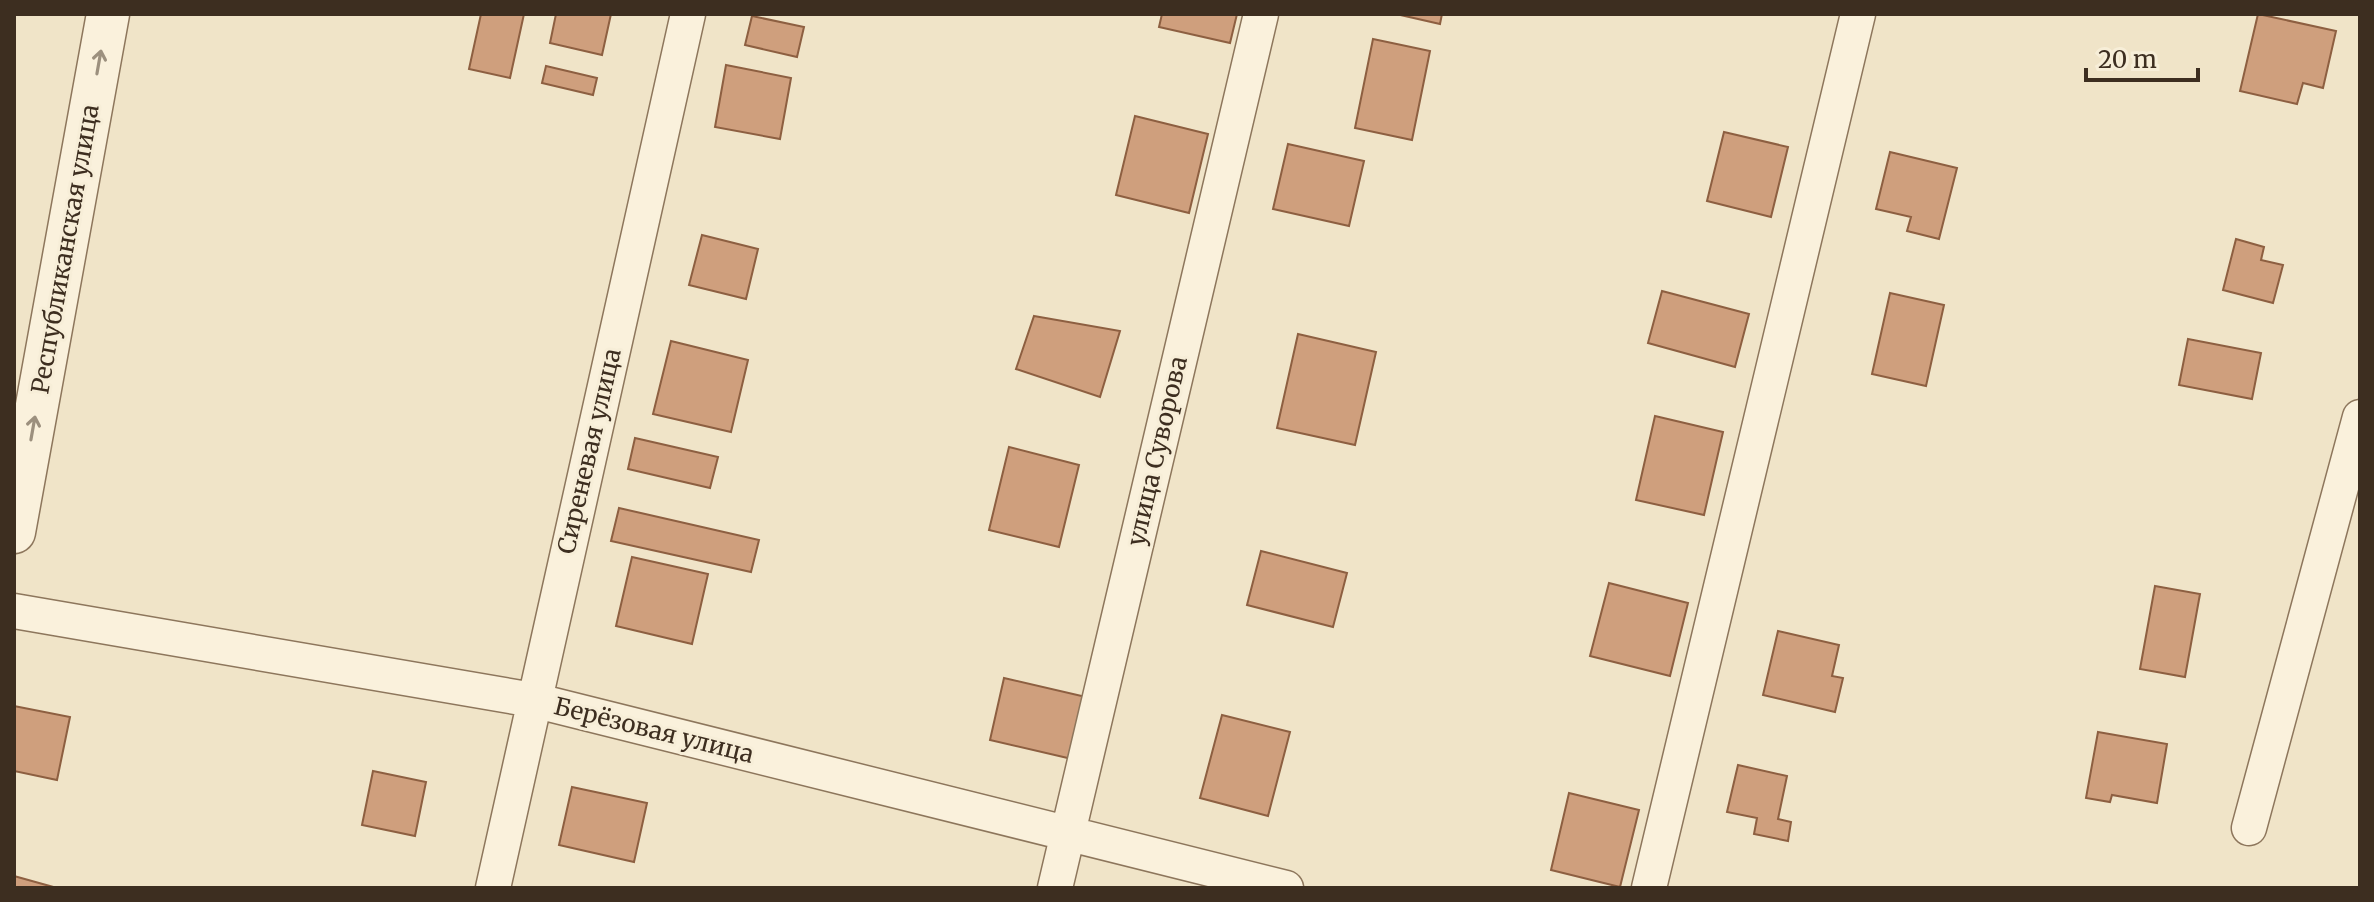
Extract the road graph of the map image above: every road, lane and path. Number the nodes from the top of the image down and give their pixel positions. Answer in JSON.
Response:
{"nodes":[{"id":1,"x":108,"y":14,"type":"edge"},
{"id":2,"x":688,"y":14,"type":"edge"},
{"id":3,"x":1261,"y":14,"type":"edge"},
{"id":4,"x":1858,"y":14,"type":"edge"},
{"id":5,"x":2360,"y":417,"type":"edge"},
{"id":6,"x":15,"y":520,"type":"edge"},
{"id":7,"x":14,"y":611,"type":"edge"},
{"id":8,"x":533,"y":700,"type":"junction"},
{"id":9,"x":2249,"y":828,"type":"dead end"},
{"id":10,"x":1066,"y":832,"type":"junction"},
{"id":11,"x":493,"y":888,"type":"edge"},
{"id":12,"x":1055,"y":888,"type":"edge"},
{"id":13,"x":1286,"y":888,"type":"edge"},
{"id":14,"x":1649,"y":888,"type":"edge"}],
"edges":[{"from":6,"to":1,"type":"street","name":"Республиканская улица","one_way":true},
{"from":2,"to":8,"type":"street","name":"Сиреневая улица"},
{"from":3,"to":10,"type":"street","name":"улица Суворова"},
{"from":4,"to":14,"type":"street"},
{"from":5,"to":9,"type":"street"},
{"from":7,"to":8,"type":"street","name":"Берёзовая улица"},
{"from":8,"to":10,"type":"street","name":"Берёзовая улица"},
{"from":8,"to":11,"type":"street","name":"Сиреневая улица"},
{"from":10,"to":12,"type":"street","name":"улица Суворова"},
{"from":10,"to":13,"type":"street","name":"Берёзовая улица"}]}
